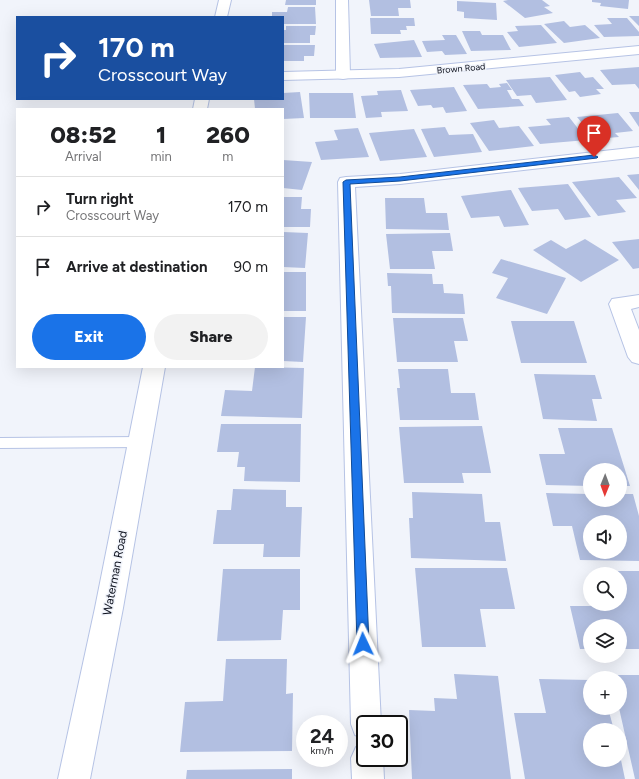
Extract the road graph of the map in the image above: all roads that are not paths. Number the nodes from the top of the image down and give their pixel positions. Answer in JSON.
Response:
{"nodes":[{"id":1,"x":225,"y":0,"type":"edge"},
{"id":2,"x":342,"y":0,"type":"edge"},
{"id":3,"x":221,"y":16,"type":"edge"},
{"id":4,"x":639,"y":50,"type":"edge"},
{"id":5,"x":343,"y":75,"type":"junction"},
{"id":6,"x":284,"y":76,"type":"edge"},
{"id":7,"x":639,"y":152,"type":"edge"},
{"id":8,"x":639,"y":301,"type":"edge"},
{"id":9,"x":639,"y":357,"type":"edge"},
{"id":10,"x":154,"y":368,"type":"edge"},
{"id":11,"x":141,"y":442,"type":"junction"},
{"id":12,"x":0,"y":443,"type":"edge"},
{"id":13,"x":366,"y":715,"type":"edge"},
{"id":14,"x":367,"y":767,"type":"edge"},
{"id":15,"x":74,"y":779,"type":"edge"},
{"id":16,"x":368,"y":779,"type":"edge"}],
"edges":[{"from":1,"to":3,"type":"street"},
{"from":2,"to":5,"type":"street"},
{"from":4,"to":5,"type":"street","name":"Brown Road"},
{"from":5,"to":6,"type":"street","name":"Brown Road"},
{"from":7,"to":13,"type":"street"},
{"from":8,"to":9,"type":"street"},
{"from":10,"to":11,"type":"street","name":"Waterman Road"},
{"from":11,"to":12,"type":"lane"},
{"from":11,"to":15,"type":"street","name":"Waterman Road"},
{"from":14,"to":16,"type":"street"}]}
